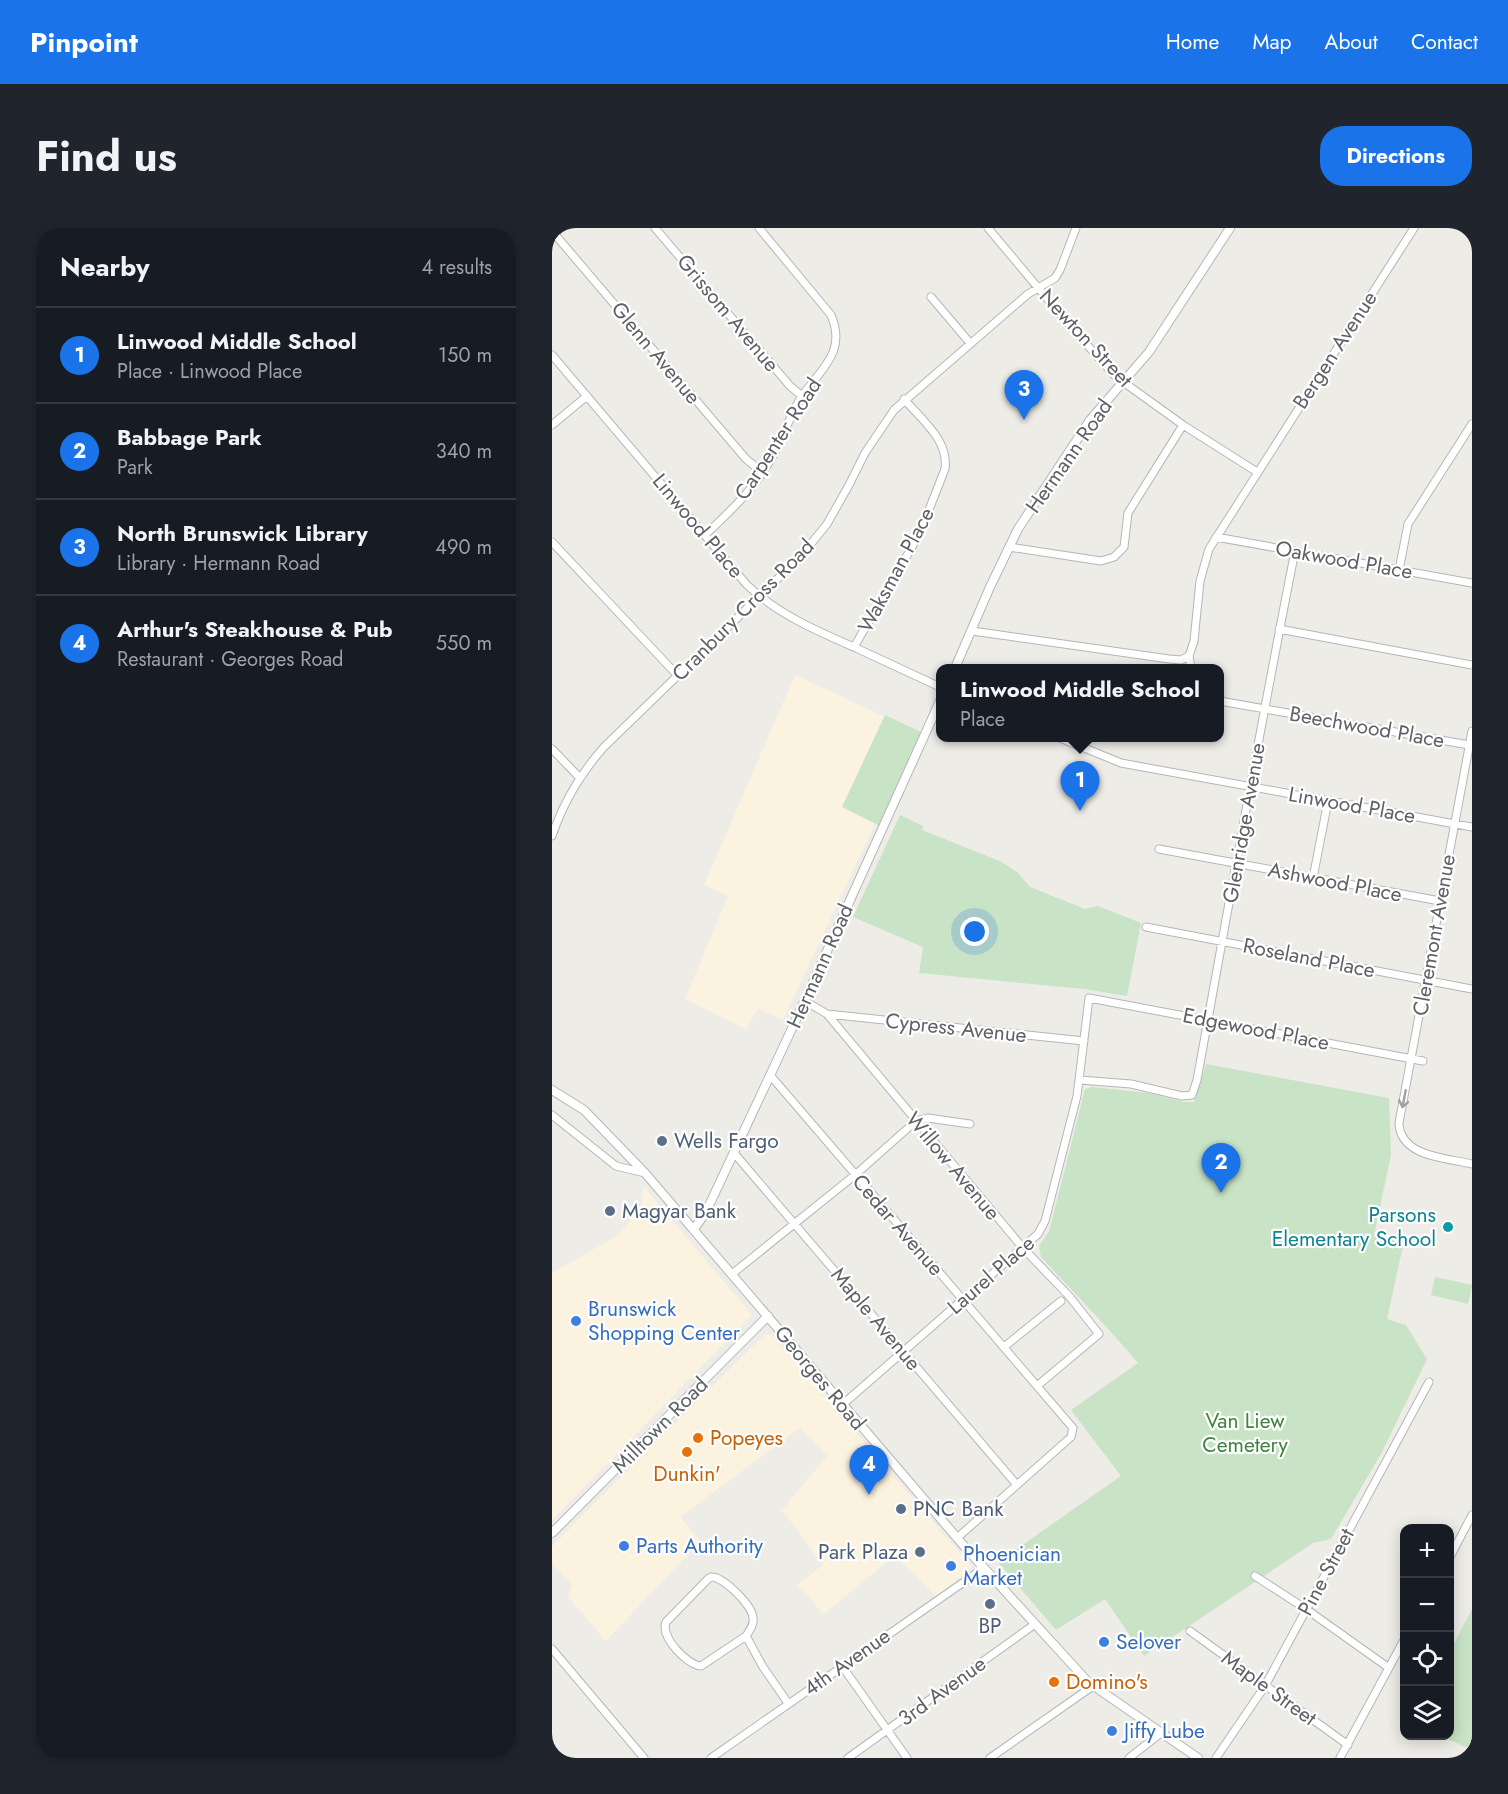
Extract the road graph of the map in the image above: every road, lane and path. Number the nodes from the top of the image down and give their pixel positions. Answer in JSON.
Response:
{"nodes":[{"id":1,"x":655,"y":228,"type":"edge"},
{"id":2,"x":759,"y":228,"type":"edge"},
{"id":3,"x":988,"y":228,"type":"edge"},
{"id":4,"x":1076,"y":228,"type":"edge"},
{"id":5,"x":1230,"y":228,"type":"edge"},
{"id":6,"x":1414,"y":228,"type":"edge"},
{"id":7,"x":552,"y":231,"type":"edge"},
{"id":8,"x":1039,"y":288,"type":"junction"},
{"id":9,"x":930,"y":297,"type":"dead end"},
{"id":10,"x":970,"y":343,"type":"junction"},
{"id":11,"x":552,"y":355,"type":"edge"},
{"id":12,"x":1123,"y":383,"type":"junction"},
{"id":13,"x":586,"y":396,"type":"junction"},
{"id":14,"x":802,"y":396,"type":"junction"},
{"id":15,"x":904,"y":399,"type":"junction"},
{"id":16,"x":1472,"y":424,"type":"edge"},
{"id":17,"x":552,"y":425,"type":"edge"},
{"id":18,"x":1183,"y":425,"type":"junction"},
{"id":19,"x":762,"y":472,"type":"junction"},
{"id":20,"x":1257,"y":472,"type":"junction"},
{"id":21,"x":705,"y":535,"type":"junction"},
{"id":22,"x":1216,"y":537,"type":"junction"},
{"id":23,"x":552,"y":542,"type":"edge"},
{"id":24,"x":1009,"y":547,"type":"junction"},
{"id":25,"x":1295,"y":551,"type":"junction"},
{"id":26,"x":1399,"y":570,"type":"junction"},
{"id":27,"x":1472,"y":583,"type":"edge"},
{"id":28,"x":760,"y":597,"type":"junction"},
{"id":29,"x":1280,"y":629,"type":"junction"},
{"id":30,"x":972,"y":631,"type":"junction"},
{"id":31,"x":854,"y":647,"type":"junction"},
{"id":32,"x":1189,"y":656,"type":"junction"},
{"id":33,"x":957,"y":664,"type":"edge"},
{"id":34,"x":1190,"y":664,"type":"edge"},
{"id":35,"x":1472,"y":665,"type":"edge"},
{"id":36,"x":678,"y":676,"type":"junction"},
{"id":37,"x":936,"y":685,"type":"edge"},
{"id":38,"x":1224,"y":702,"type":"edge"},
{"id":39,"x":1264,"y":708,"type":"junction"},
{"id":40,"x":936,"y":710,"type":"edge"},
{"id":41,"x":1472,"y":731,"type":"edge"},
{"id":42,"x":1070,"y":742,"type":"edge"},
{"id":43,"x":1469,"y":745,"type":"junction"},
{"id":44,"x":552,"y":749,"type":"edge"},
{"id":45,"x":580,"y":778,"type":"junction"},
{"id":46,"x":1249,"y":786,"type":"junction"},
{"id":47,"x":1329,"y":801,"type":"junction"},
{"id":48,"x":1454,"y":823,"type":"junction"},
{"id":49,"x":1472,"y":826,"type":"edge"},
{"id":50,"x":552,"y":836,"type":"edge"},
{"id":51,"x":1159,"y":849,"type":"dead end"},
{"id":52,"x":1238,"y":863,"type":"junction"},
{"id":53,"x":1313,"y":878,"type":"junction"},
{"id":54,"x":1440,"y":901,"type":"junction"},
{"id":55,"x":1146,"y":927,"type":"dead end"},
{"id":56,"x":1223,"y":941,"type":"junction"},
{"id":57,"x":1425,"y":981,"type":"junction"},
{"id":58,"x":1472,"y":989,"type":"edge"},
{"id":59,"x":1089,"y":998,"type":"joint"},
{"id":60,"x":805,"y":1001,"type":"junction"},
{"id":61,"x":827,"y":1014,"type":"junction"},
{"id":62,"x":1208,"y":1020,"type":"junction"},
{"id":63,"x":1084,"y":1041,"type":"junction"},
{"id":64,"x":1412,"y":1058,"type":"junction"},
{"id":65,"x":1423,"y":1060,"type":"dead end"},
{"id":66,"x":770,"y":1075,"type":"junction"},
{"id":67,"x":1080,"y":1080,"type":"junction"},
{"id":68,"x":552,"y":1090,"type":"edge"},
{"id":69,"x":552,"y":1116,"type":"edge"},
{"id":70,"x":916,"y":1121,"type":"junction"},
{"id":71,"x":970,"y":1124,"type":"dead end"},
{"id":72,"x":734,"y":1153,"type":"junction"},
{"id":73,"x":1472,"y":1164,"type":"edge"},
{"id":74,"x":645,"y":1173,"type":"junction"},
{"id":75,"x":855,"y":1175,"type":"junction"},
{"id":76,"x":795,"y":1223,"type":"junction"},
{"id":77,"x":694,"y":1229,"type":"junction"},
{"id":78,"x":1023,"y":1248,"type":"junction"},
{"id":79,"x":732,"y":1274,"type":"junction"},
{"id":80,"x":963,"y":1300,"type":"junction"},
{"id":81,"x":1061,"y":1301,"type":"dead end"},
{"id":82,"x":768,"y":1316,"type":"junction"},
{"id":83,"x":1004,"y":1347,"type":"junction"},
{"id":84,"x":904,"y":1352,"type":"junction"},
{"id":85,"x":1430,"y":1382,"type":"dead end"},
{"id":86,"x":1037,"y":1386,"type":"junction"},
{"id":87,"x":842,"y":1405,"type":"junction"},
{"id":88,"x":1017,"y":1485,"type":"junction"},
{"id":89,"x":1472,"y":1515,"type":"edge"},
{"id":90,"x":552,"y":1533,"type":"edge"},
{"id":91,"x":957,"y":1538,"type":"junction"},
{"id":92,"x":1454,"y":1548,"type":"edge"},
{"id":93,"x":984,"y":1568,"type":"junction"},
{"id":94,"x":1256,"y":1576,"type":"dead end"},
{"id":95,"x":1306,"y":1609,"type":"junction"},
{"id":96,"x":1035,"y":1624,"type":"junction"},
{"id":97,"x":1190,"y":1631,"type":"dead end"},
{"id":98,"x":746,"y":1636,"type":"junction"},
{"id":99,"x":1400,"y":1647,"type":"edge"},
{"id":100,"x":552,"y":1649,"type":"edge"},
{"id":101,"x":842,"y":1666,"type":"junction"},
{"id":102,"x":1389,"y":1668,"type":"junction"},
{"id":103,"x":1093,"y":1686,"type":"junction"},
{"id":104,"x":1265,"y":1686,"type":"junction"},
{"id":105,"x":788,"y":1704,"type":"junction"},
{"id":106,"x":887,"y":1731,"type":"junction"},
{"id":107,"x":1161,"y":1733,"type":"junction"},
{"id":108,"x":1348,"y":1745,"type":"junction"},
{"id":109,"x":644,"y":1758,"type":"edge"},
{"id":110,"x":711,"y":1758,"type":"edge"},
{"id":111,"x":848,"y":1758,"type":"edge"},
{"id":112,"x":907,"y":1758,"type":"edge"},
{"id":113,"x":990,"y":1758,"type":"edge"},
{"id":114,"x":1128,"y":1758,"type":"edge"},
{"id":115,"x":1198,"y":1758,"type":"edge"},
{"id":116,"x":1216,"y":1758,"type":"edge"},
{"id":117,"x":1340,"y":1758,"type":"edge"}],
"edges":[{"from":1,"to":14,"type":"street","name":"Grissom Avenue"},
{"from":2,"to":14,"type":"street","name":"Carpenter Road"},
{"from":3,"to":8,"type":"street","name":"Newton Street"},
{"from":4,"to":8,"type":"street","name":"Cranbury Cross Road"},
{"from":5,"to":12,"type":"street","name":"Hermann Road"},
{"from":6,"to":20,"type":"street","name":"Bergen Avenue"},
{"from":7,"to":19,"type":"street","name":"Glenn Avenue"},
{"from":8,"to":10,"type":"street","name":"Cranbury Cross Road"},
{"from":8,"to":12,"type":"street","name":"Newton Street"},
{"from":9,"to":10,"type":"street"},
{"from":10,"to":15,"type":"street","name":"Cranbury Cross Road"},
{"from":11,"to":13,"type":"street","name":"Linwood Place"},
{"from":12,"to":18,"type":"street","name":"Newton Street"},
{"from":12,"to":24,"type":"street","name":"Hermann Road"},
{"from":13,"to":17,"type":"street"},
{"from":13,"to":21,"type":"street","name":"Linwood Place"},
{"from":14,"to":19,"type":"street","name":"Carpenter Road"},
{"from":15,"to":28,"type":"street","name":"Cranbury Cross Road"},
{"from":15,"to":31,"type":"street","name":"Waksman Place"},
{"from":16,"to":26,"type":"street"},
{"from":18,"to":20,"type":"street","name":"Newton Street"},
{"from":18,"to":24,"type":"street"},
{"from":19,"to":21,"type":"street","name":"Carpenter Road"},
{"from":20,"to":22,"type":"street","name":"Bergen Avenue"},
{"from":21,"to":28,"type":"street","name":"Linwood Place"},
{"from":22,"to":25,"type":"street","name":"Oakwood Place"},
{"from":22,"to":32,"type":"street","name":"Bergen Avenue"},
{"from":23,"to":36,"type":"street"},
{"from":24,"to":30,"type":"street","name":"Hermann Road"},
{"from":25,"to":26,"type":"street","name":"Oakwood Place"},
{"from":25,"to":29,"type":"street","name":"Glenridge Avenue"},
{"from":26,"to":27,"type":"street","name":"Oakwood Place"},
{"from":28,"to":31,"type":"street","name":"Linwood Place"},
{"from":28,"to":36,"type":"street","name":"Cranbury Cross Road"},
{"from":29,"to":35,"type":"street"},
{"from":29,"to":39,"type":"street","name":"Glenridge Avenue"},
{"from":30,"to":32,"type":"street"},
{"from":30,"to":33,"type":"street","name":"Hermann Road"},
{"from":31,"to":37,"type":"street","name":"Linwood Place"},
{"from":32,"to":34,"type":"street"},
{"from":36,"to":45,"type":"street","name":"Cranbury Cross Road"},
{"from":38,"to":39,"type":"street","name":"Beechwood Place"},
{"from":39,"to":43,"type":"street","name":"Beechwood Place"},
{"from":39,"to":46,"type":"street","name":"Glenridge Avenue"},
{"from":40,"to":60,"type":"street","name":"Hermann Road"},
{"from":41,"to":43,"type":"street","name":"Cleremont Avenue"},
{"from":42,"to":46,"type":"street","name":"Linwood Place"},
{"from":43,"to":48,"type":"street","name":"Cleremont Avenue"},
{"from":44,"to":45,"type":"street"},
{"from":45,"to":50,"type":"street","name":"Cranbury Cross Road"},
{"from":46,"to":47,"type":"street","name":"Linwood Place"},
{"from":46,"to":52,"type":"street","name":"Glenridge Avenue"},
{"from":47,"to":48,"type":"street","name":"Linwood Place"},
{"from":47,"to":53,"type":"street"},
{"from":48,"to":49,"type":"street","name":"Linwood Place"},
{"from":48,"to":54,"type":"street","name":"Cleremont Avenue"},
{"from":51,"to":52,"type":"street","name":"Ashwood Place"},
{"from":52,"to":53,"type":"street","name":"Ashwood Place"},
{"from":52,"to":56,"type":"street","name":"Glenridge Avenue"},
{"from":53,"to":54,"type":"street","name":"Ashwood Place"},
{"from":54,"to":57,"type":"street","name":"Cleremont Avenue"},
{"from":55,"to":56,"type":"street","name":"Roseland Place"},
{"from":56,"to":57,"type":"street","name":"Roseland Place"},
{"from":56,"to":62,"type":"street","name":"Glenridge Avenue"},
{"from":57,"to":58,"type":"street","name":"Roseland Place"},
{"from":57,"to":64,"type":"street","name":"Cleremont Avenue"},
{"from":59,"to":62,"type":"street","name":"Edgewood Place"},
{"from":59,"to":63,"type":"street","name":"Laurel Place"},
{"from":60,"to":61,"type":"street","name":"Willow Avenue"},
{"from":60,"to":66,"type":"street","name":"Hermann Road"},
{"from":61,"to":63,"type":"street","name":"Cypress Avenue"},
{"from":61,"to":70,"type":"street","name":"Willow Avenue"},
{"from":62,"to":64,"type":"street","name":"Edgewood Place"},
{"from":62,"to":67,"type":"street","name":"Glenridge Avenue"},
{"from":63,"to":67,"type":"street","name":"Laurel Place"},
{"from":64,"to":65,"type":"street","name":"Edgewood Place"},
{"from":64,"to":73,"type":"street","name":"Cleremont Avenue","one_way":true},
{"from":66,"to":72,"type":"street","name":"Hermann Road"},
{"from":66,"to":75,"type":"street","name":"Cedar Avenue"},
{"from":67,"to":78,"type":"street","name":"Laurel Place"},
{"from":68,"to":74,"type":"street","name":"Georges Road"},
{"from":69,"to":74,"type":"street"},
{"from":70,"to":71,"type":"street"},
{"from":70,"to":75,"type":"street"},
{"from":70,"to":78,"type":"street","name":"Willow Avenue"},
{"from":72,"to":76,"type":"street","name":"Maple Avenue"},
{"from":72,"to":77,"type":"street","name":"Hermann Road"},
{"from":74,"to":77,"type":"street","name":"Georges Road"},
{"from":75,"to":76,"type":"street"},
{"from":75,"to":80,"type":"street","name":"Cedar Avenue"},
{"from":76,"to":79,"type":"street"},
{"from":76,"to":84,"type":"street","name":"Maple Avenue"},
{"from":77,"to":79,"type":"street","name":"Georges Road"},
{"from":78,"to":80,"type":"street","name":"Laurel Place"},
{"from":78,"to":86,"type":"street","name":"Willow Avenue"},
{"from":79,"to":82,"type":"street","name":"Georges Road"},
{"from":80,"to":83,"type":"street","name":"Cedar Avenue"},
{"from":80,"to":84,"type":"street","name":"Laurel Place"},
{"from":81,"to":83,"type":"street"},
{"from":82,"to":87,"type":"street","name":"Georges Road"},
{"from":82,"to":90,"type":"street","name":"Milltown Road"},
{"from":83,"to":86,"type":"street","name":"Cedar Avenue"},
{"from":84,"to":87,"type":"street","name":"Laurel Place"},
{"from":84,"to":88,"type":"street","name":"Maple Avenue"},
{"from":85,"to":95,"type":"street","name":"Pine Street"},
{"from":86,"to":88,"type":"street","name":"Cedar Avenue"},
{"from":87,"to":91,"type":"street","name":"Georges Road"},
{"from":88,"to":91,"type":"street"},
{"from":89,"to":92,"type":"street"},
{"from":91,"to":93,"type":"street","name":"Georges Road"},
{"from":93,"to":96,"type":"street","name":"Georges Road"},
{"from":93,"to":101,"type":"street","name":"4th Avenue"},
{"from":94,"to":95,"type":"street"},
{"from":95,"to":102,"type":"street"},
{"from":95,"to":104,"type":"street","name":"Pine Street"},
{"from":96,"to":103,"type":"street","name":"Georges Road"},
{"from":96,"to":106,"type":"street","name":"3rd Avenue"},
{"from":97,"to":104,"type":"street","name":"Maple Street"},
{"from":98,"to":98,"type":"street"},
{"from":98,"to":105,"type":"street"},
{"from":99,"to":102,"type":"street"},
{"from":100,"to":109,"type":"street"},
{"from":101,"to":105,"type":"street","name":"4th Avenue"},
{"from":101,"to":106,"type":"street"},
{"from":102,"to":108,"type":"street"},
{"from":103,"to":107,"type":"street","name":"Georges Road"},
{"from":103,"to":113,"type":"street"},
{"from":104,"to":108,"type":"street","name":"Maple Street"},
{"from":104,"to":116,"type":"street","name":"Pine Street"},
{"from":105,"to":110,"type":"street","name":"4th Avenue"},
{"from":106,"to":111,"type":"street","name":"3rd Avenue"},
{"from":106,"to":112,"type":"street"},
{"from":107,"to":114,"type":"street"},
{"from":107,"to":115,"type":"street","name":"Georges Road"},
{"from":108,"to":117,"type":"street"}]}
